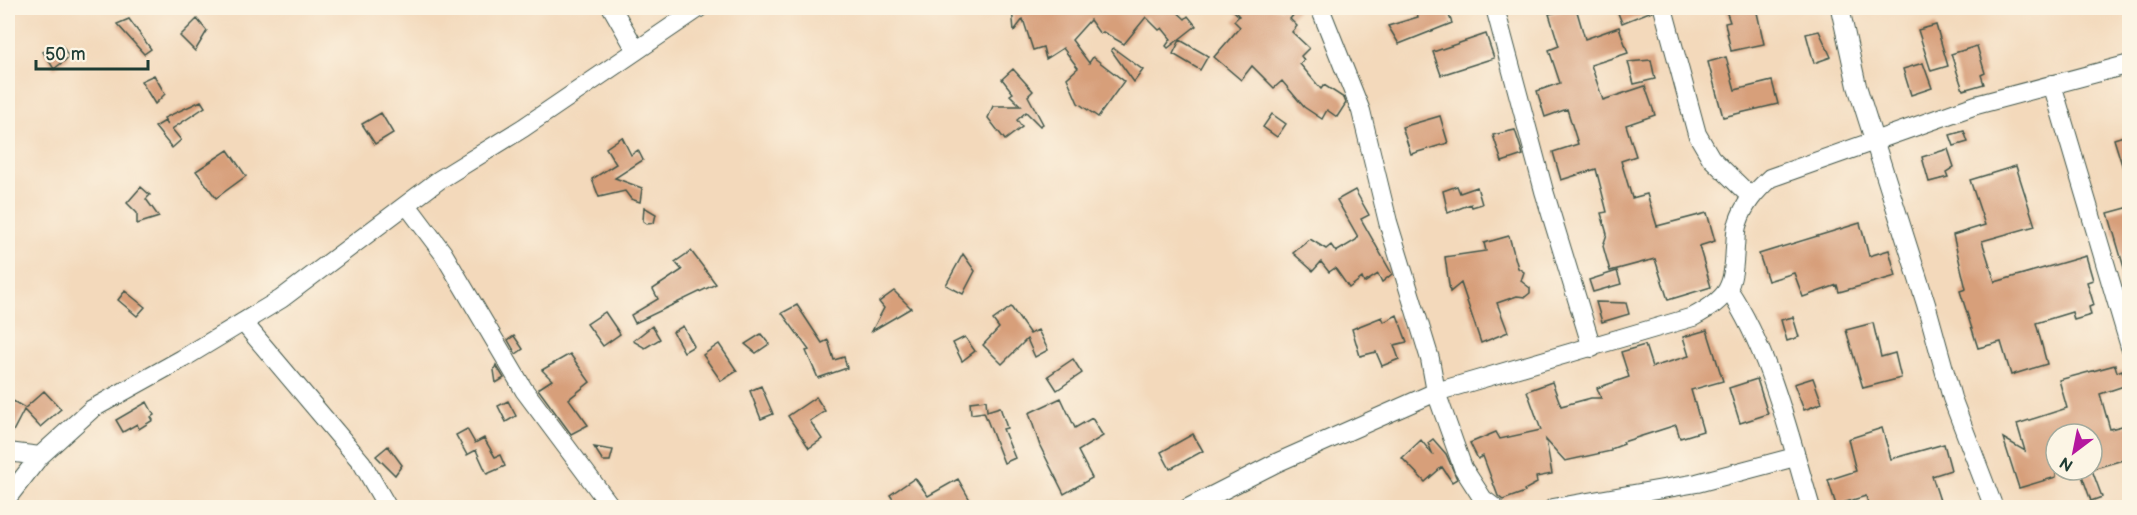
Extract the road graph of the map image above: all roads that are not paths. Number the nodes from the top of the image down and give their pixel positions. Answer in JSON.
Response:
{"nodes":[{"id":1,"x":612,"y":8,"type":"edge"},
{"id":2,"x":699,"y":8,"type":"edge"},
{"id":3,"x":1320,"y":8,"type":"edge"},
{"id":4,"x":1495,"y":8,"type":"edge"},
{"id":5,"x":1663,"y":8,"type":"edge"},
{"id":6,"x":1840,"y":8,"type":"edge"},
{"id":7,"x":636,"y":50,"type":"junction"},
{"id":8,"x":2130,"y":64,"type":"edge"},
{"id":9,"x":2052,"y":84,"type":"junction"},
{"id":10,"x":1874,"y":142,"type":"junction"},
{"id":11,"x":1750,"y":196,"type":"junction"},
{"id":12,"x":407,"y":205,"type":"junction"},
{"id":13,"x":1728,"y":289,"type":"junction"},
{"id":14,"x":243,"y":322,"type":"junction"},
{"id":15,"x":2130,"y":347,"type":"edge"},
{"id":16,"x":1592,"y":348,"type":"junction"},
{"id":17,"x":1436,"y":392,"type":"junction"},
{"id":18,"x":8,"y":452,"type":"edge"},
{"id":19,"x":40,"y":456,"type":"junction"},
{"id":20,"x":1796,"y":457,"type":"junction"},
{"id":21,"x":8,"y":497,"type":"edge"},
{"id":22,"x":388,"y":507,"type":"edge"},
{"id":23,"x":612,"y":507,"type":"edge"},
{"id":24,"x":1188,"y":507,"type":"edge"},
{"id":25,"x":1495,"y":507,"type":"edge"},
{"id":26,"x":1552,"y":507,"type":"edge"},
{"id":27,"x":1811,"y":507,"type":"edge"},
{"id":28,"x":1994,"y":507,"type":"edge"}],
"edges":[{"from":1,"to":7,"type":"street"},
{"from":2,"to":7,"type":"street"},
{"from":3,"to":17,"type":"street"},
{"from":4,"to":16,"type":"street"},
{"from":5,"to":11,"type":"street"},
{"from":6,"to":10,"type":"street"},
{"from":7,"to":12,"type":"street"},
{"from":8,"to":9,"type":"street"},
{"from":9,"to":10,"type":"street"},
{"from":9,"to":15,"type":"street"},
{"from":10,"to":11,"type":"street"},
{"from":10,"to":28,"type":"street"},
{"from":11,"to":13,"type":"street"},
{"from":12,"to":14,"type":"street"},
{"from":12,"to":23,"type":"street"},
{"from":13,"to":16,"type":"street"},
{"from":13,"to":20,"type":"street"},
{"from":14,"to":19,"type":"street"},
{"from":14,"to":22,"type":"street"},
{"from":16,"to":17,"type":"street"},
{"from":17,"to":24,"type":"street"},
{"from":17,"to":25,"type":"street"},
{"from":18,"to":19,"type":"street"},
{"from":19,"to":21,"type":"street"},
{"from":20,"to":26,"type":"street"},
{"from":20,"to":27,"type":"street"}]}
